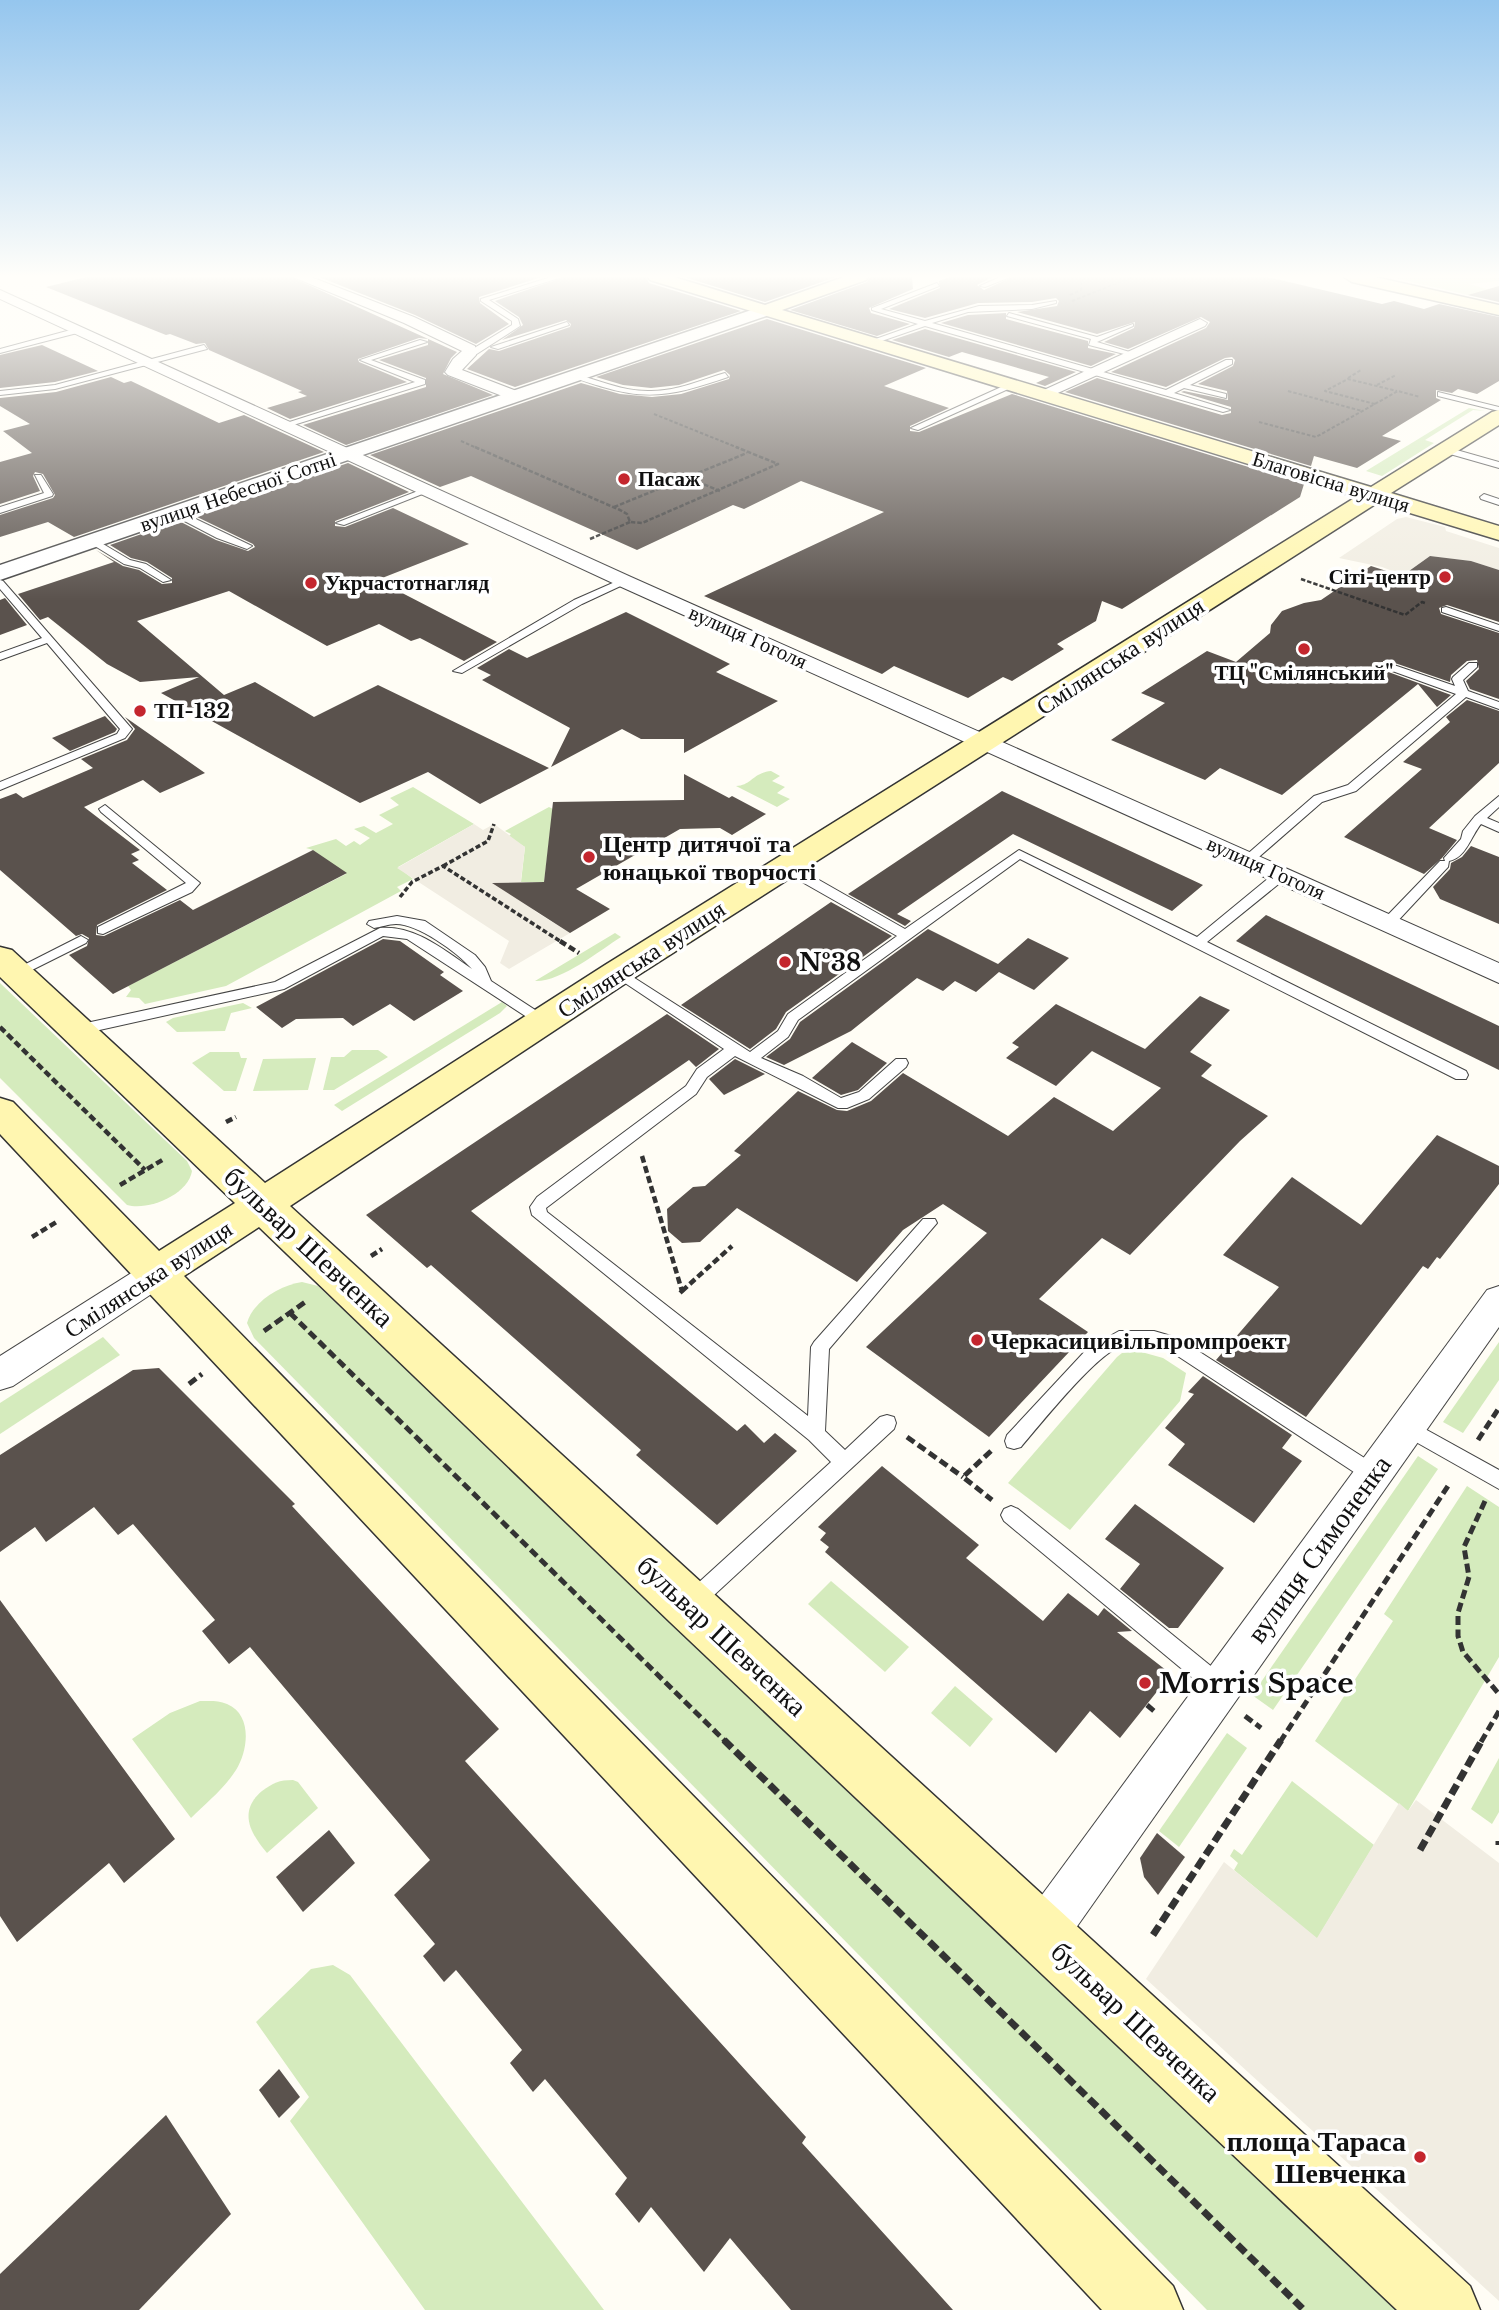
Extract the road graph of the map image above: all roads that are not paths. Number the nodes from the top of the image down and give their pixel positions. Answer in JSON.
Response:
{"nodes":[{"id":1,"x":63,"y":385,"type":"edge"},
{"id":2,"x":197,"y":385,"type":"edge"},
{"id":3,"x":413,"y":385,"type":"edge"},
{"id":4,"x":485,"y":385,"type":"edge"},
{"id":5,"x":550,"y":385,"type":"edge"},
{"id":6,"x":605,"y":385,"type":"edge"},
{"id":7,"x":696,"y":385,"type":"edge"},
{"id":8,"x":1013,"y":385,"type":"joint"},
{"id":9,"x":1063,"y":385,"type":"edge"},
{"id":10,"x":1138,"y":385,"type":"edge"},
{"id":11,"x":1183,"y":385,"type":"joint"},
{"id":12,"x":0,"y":393,"type":"edge"},
{"id":13,"x":1167,"y":393,"type":"junction"},
{"id":14,"x":1043,"y":394,"type":"junction"},
{"id":15,"x":1441,"y":394,"type":"dead end"},
{"id":16,"x":516,"y":396,"type":"junction"},
{"id":17,"x":1223,"y":396,"type":"dead end"},
{"id":18,"x":1499,"y":409,"type":"edge"},
{"id":19,"x":1226,"y":410,"type":"dead end"},
{"id":20,"x":1499,"y":416,"type":"edge"},
{"id":21,"x":284,"y":425,"type":"junction"},
{"id":22,"x":915,"y":428,"type":"dead end"},
{"id":23,"x":1446,"y":450,"type":"junction"},
{"id":24,"x":347,"y":455,"type":"junction"},
{"id":25,"x":1499,"y":465,"type":"edge"},
{"id":26,"x":37,"y":477,"type":"dead end"},
{"id":27,"x":426,"y":491,"type":"junction"},
{"id":28,"x":1373,"y":495,"type":"junction"},
{"id":29,"x":1484,"y":497,"type":"dead end"},
{"id":30,"x":1499,"y":502,"type":"edge"},
{"id":31,"x":0,"y":510,"type":"edge"},
{"id":32,"x":176,"y":513,"type":"junction"},
{"id":33,"x":341,"y":523,"type":"dead end"},
{"id":34,"x":1499,"y":533,"type":"edge"},
{"id":35,"x":93,"y":541,"type":"junction"},
{"id":36,"x":247,"y":546,"type":"dead end"},
{"id":37,"x":0,"y":573,"type":"edge"},
{"id":38,"x":166,"y":580,"type":"dead end"},
{"id":39,"x":624,"y":581,"type":"junction"},
{"id":40,"x":0,"y":583,"type":"edge"},
{"id":41,"x":1446,"y":610,"type":"road end"},
{"id":42,"x":1499,"y":628,"type":"edge"},
{"id":43,"x":49,"y":639,"type":"junction"},
{"id":44,"x":0,"y":657,"type":"edge"},
{"id":45,"x":1473,"y":665,"type":"dead end"},
{"id":46,"x":1388,"y":666,"type":"dead end"},
{"id":47,"x":458,"y":671,"type":"dead end"},
{"id":48,"x":1464,"y":693,"type":"junction"},
{"id":49,"x":1499,"y":706,"type":"edge"},
{"id":50,"x":983,"y":742,"type":"junction"},
{"id":51,"x":0,"y":786,"type":"edge"},
{"id":52,"x":1499,"y":800,"type":"edge"},
{"id":53,"x":105,"y":809,"type":"dead end"},
{"id":54,"x":1479,"y":819,"type":"junction"},
{"id":55,"x":1499,"y":828,"type":"edge"},
{"id":56,"x":1248,"y":860,"type":"junction"},
{"id":57,"x":786,"y":867,"type":"junction"},
{"id":58,"x":1281,"y":875,"type":"junction"},
{"id":59,"x":1388,"y":923,"type":"junction"},
{"id":60,"x":103,"y":930,"type":"dead end"},
{"id":61,"x":907,"y":936,"type":"junction"},
{"id":62,"x":81,"y":940,"type":"dead end"},
{"id":63,"x":1198,"y":943,"type":"junction"},
{"id":64,"x":8,"y":965,"type":"edge"},
{"id":65,"x":617,"y":973,"type":"junction"},
{"id":66,"x":1499,"y":974,"type":"edge"},
{"id":67,"x":544,"y":1022,"type":"junction"},
{"id":68,"x":77,"y":1030,"type":"junction"},
{"id":69,"x":734,"y":1049,"type":"junction"},
{"id":70,"x":750,"y":1059,"type":"junction"},
{"id":71,"x":901,"y":1063,"type":"dead end"},
{"id":72,"x":1461,"y":1074,"type":"dead end"},
{"id":73,"x":0,"y":1111,"type":"edge"},
{"id":74,"x":264,"y":1203,"type":"junction"},
{"id":75,"x":929,"y":1223,"type":"dead end"},
{"id":76,"x":156,"y":1274,"type":"junction"},
{"id":77,"x":1499,"y":1300,"type":"edge"},
{"id":78,"x":0,"y":1375,"type":"edge"},
{"id":79,"x":887,"y":1423,"type":"road end"},
{"id":80,"x":1407,"y":1427,"type":"junction"},
{"id":81,"x":816,"y":1434,"type":"junction"},
{"id":82,"x":1014,"y":1441,"type":"road end"},
{"id":83,"x":843,"y":1461,"type":"junction"},
{"id":84,"x":1373,"y":1475,"type":"junction"},
{"id":85,"x":1497,"y":1479,"type":"edge"},
{"id":86,"x":1011,"y":1515,"type":"road end"},
{"id":87,"x":688,"y":1605,"type":"junction"},
{"id":88,"x":1220,"y":1687,"type":"junction"},
{"id":89,"x":1042,"y":1935,"type":"junction"},
{"id":90,"x":1149,"y":2310,"type":"edge"},
{"id":91,"x":1446,"y":2310,"type":"edge"}],
"edges":[{"from":1,"to":12,"type":"lane"},
{"from":2,"to":21,"type":"street","name":"вулиця Гоголя"},
{"from":3,"to":21,"type":"lane"},
{"from":4,"to":16,"type":"street"},
{"from":5,"to":16,"type":"street","name":"вулиця Небесної Сотні"},
{"from":6,"to":7,"type":"lane"},
{"from":8,"to":14,"type":"main road","name":"Благовісна вулиця"},
{"from":8,"to":22,"type":"lane"},
{"from":9,"to":14,"type":"street"},
{"from":10,"to":13,"type":"lane"},
{"from":11,"to":13,"type":"lane"},
{"from":11,"to":17,"type":"lane"},
{"from":13,"to":19,"type":"lane"},
{"from":14,"to":28,"type":"main road","name":"Благовісна вулиця"},
{"from":15,"to":18,"type":"lane"},
{"from":16,"to":24,"type":"street","name":"вулиця Небесної Сотні"},
{"from":20,"to":23,"type":"main road","name":"Смілянська вулиця"},
{"from":21,"to":24,"type":"street","name":"вулиця Гоголя"},
{"from":23,"to":25,"type":"lane"},
{"from":23,"to":28,"type":"main road","name":"Смілянська вулиця"},
{"from":24,"to":27,"type":"street","name":"вулиця Гоголя"},
{"from":24,"to":32,"type":"street","name":"вулиця Небесної Сотні"},
{"from":26,"to":31,"type":"lane"},
{"from":27,"to":33,"type":"lane"},
{"from":27,"to":39,"type":"street","name":"вулиця Гоголя"},
{"from":28,"to":34,"type":"main road","name":"Благовісна вулиця"},
{"from":28,"to":50,"type":"main road","name":"Смілянська вулиця"},
{"from":29,"to":30,"type":"lane"},
{"from":32,"to":35,"type":"street","name":"вулиця Небесної Сотні"},
{"from":32,"to":36,"type":"lane"},
{"from":35,"to":37,"type":"street","name":"вулиця Небесної Сотні"},
{"from":35,"to":38,"type":"lane"},
{"from":39,"to":47,"type":"lane"},
{"from":39,"to":50,"type":"street","name":"вулиця Гоголя"},
{"from":40,"to":43,"type":"lane"},
{"from":41,"to":42,"type":"lane"},
{"from":43,"to":44,"type":"lane"},
{"from":43,"to":51,"type":"lane"},
{"from":45,"to":48,"type":"lane"},
{"from":46,"to":48,"type":"lane"},
{"from":48,"to":49,"type":"lane"},
{"from":48,"to":56,"type":"lane"},
{"from":50,"to":56,"type":"street","name":"вулиця Гоголя"},
{"from":50,"to":57,"type":"main road","name":"Смілянська вулиця"},
{"from":52,"to":54,"type":"lane"},
{"from":53,"to":60,"type":"lane"},
{"from":54,"to":55,"type":"lane"},
{"from":54,"to":59,"type":"lane"},
{"from":56,"to":58,"type":"street","name":"вулиця Гоголя"},
{"from":57,"to":61,"type":"lane"},
{"from":57,"to":65,"type":"main road","name":"Смілянська вулиця"},
{"from":58,"to":59,"type":"street","name":"вулиця Гоголя"},
{"from":58,"to":63,"type":"lane"},
{"from":59,"to":66,"type":"street","name":"вулиця Гоголя"},
{"from":61,"to":63,"type":"lane"},
{"from":61,"to":70,"type":"lane"},
{"from":62,"to":64,"type":"lane"},
{"from":63,"to":72,"type":"lane"},
{"from":64,"to":68,"type":"main road","name":"бульвар Шевченка"},
{"from":65,"to":67,"type":"main road","name":"Смілянська вулиця"},
{"from":65,"to":69,"type":"lane"},
{"from":67,"to":68,"type":"lane"},
{"from":67,"to":74,"type":"main road","name":"Смілянська вулиця"},
{"from":68,"to":74,"type":"main road","name":"бульвар Шевченка"},
{"from":69,"to":70,"type":"lane"},
{"from":69,"to":81,"type":"lane"},
{"from":70,"to":71,"type":"lane"},
{"from":73,"to":76,"type":"main road"},
{"from":74,"to":76,"type":"main road","name":"Смілянська вулиця"},
{"from":74,"to":87,"type":"main road","name":"бульвар Шевченка"},
{"from":75,"to":81,"type":"lane"},
{"from":76,"to":78,"type":"street","name":"Смілянська вулиця"},
{"from":76,"to":90,"type":"main road"},
{"from":77,"to":80,"type":"street","name":"вулиця Симоненка"},
{"from":79,"to":83,"type":"lane"},
{"from":80,"to":84,"type":"street","name":"вулиця Симоненка"},
{"from":80,"to":85,"type":"lane"},
{"from":81,"to":83,"type":"lane"},
{"from":82,"to":84,"type":"lane"},
{"from":83,"to":87,"type":"lane"},
{"from":84,"to":88,"type":"street","name":"вулиця Симоненка"},
{"from":86,"to":88,"type":"lane"},
{"from":87,"to":89,"type":"main road","name":"бульвар Шевченка"},
{"from":88,"to":89,"type":"street","name":"вулиця Симоненка"},
{"from":89,"to":91,"type":"main road","name":"бульвар Шевченка"}]}
